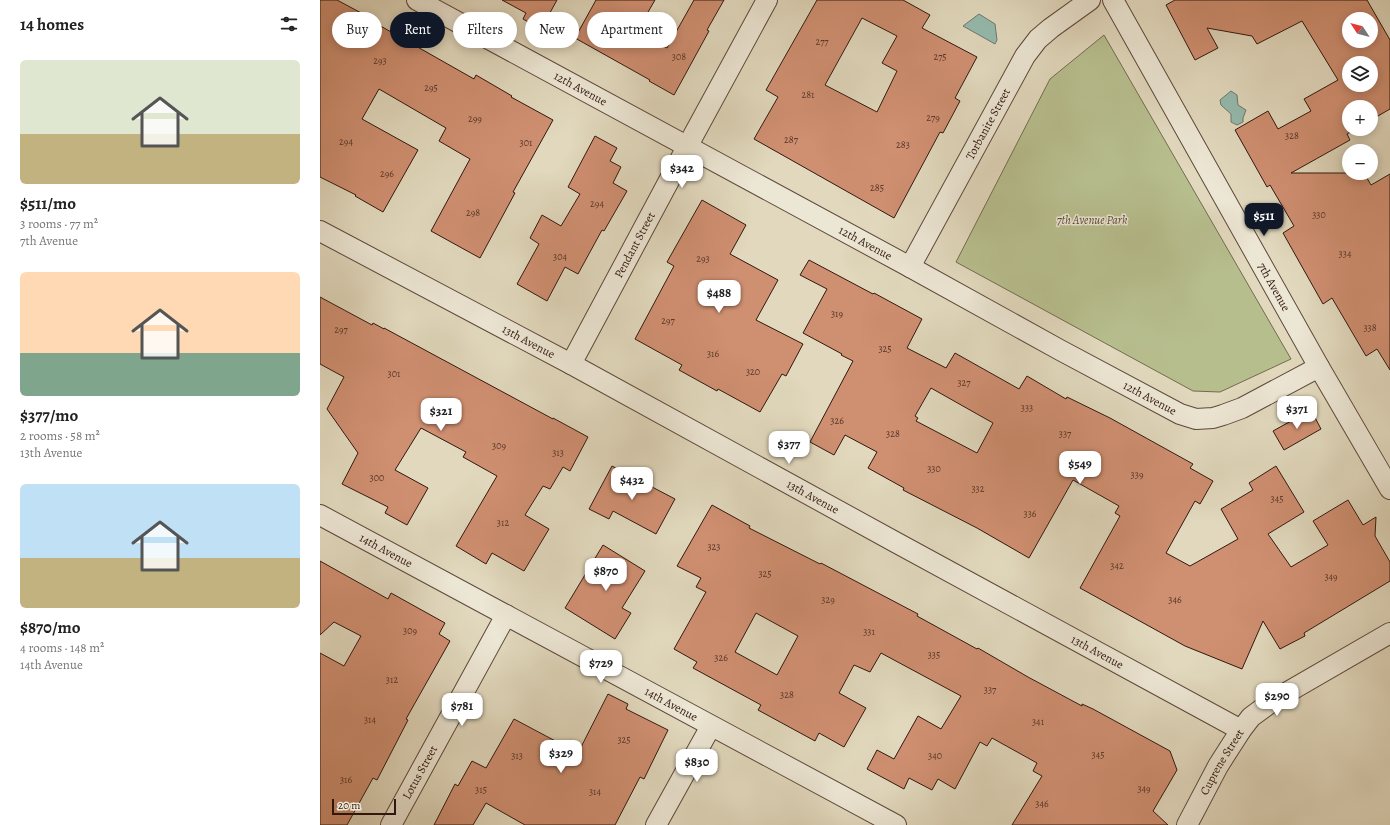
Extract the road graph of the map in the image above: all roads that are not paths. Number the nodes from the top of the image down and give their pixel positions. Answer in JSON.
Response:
{"nodes":[{"id":1,"x":417,"y":0,"type":"edge"},
{"id":2,"x":767,"y":0,"type":"edge"},
{"id":3,"x":1090,"y":0,"type":"edge"},
{"id":4,"x":1113,"y":0,"type":"edge"},
{"id":5,"x":687,"y":147,"type":"junction"},
{"id":6,"x":320,"y":230,"type":"edge"},
{"id":7,"x":910,"y":267,"type":"junction"},
{"id":8,"x":571,"y":364,"type":"junction"},
{"id":9,"x":1319,"y":366,"type":"junction"},
{"id":10,"x":1390,"y":489,"type":"edge"},
{"id":11,"x":320,"y":515,"type":"edge"},
{"id":12,"x":506,"y":615,"type":"junction"},
{"id":13,"x":1390,"y":633,"type":"edge"},
{"id":14,"x":711,"y":726,"type":"junction"},
{"id":15,"x":1241,"y":730,"type":"junction"},
{"id":16,"x":391,"y":825,"type":"edge"},
{"id":17,"x":656,"y":825,"type":"edge"},
{"id":18,"x":896,"y":825,"type":"edge"},
{"id":19,"x":1187,"y":825,"type":"edge"}],
"edges":[{"from":1,"to":5,"type":"street","name":"12th Avenue"},
{"from":2,"to":5,"type":"street","name":"Pendant Street"},
{"from":3,"to":7,"type":"street","name":"Torbanite Street"},
{"from":4,"to":9,"type":"street","name":"7th Avenue"},
{"from":5,"to":7,"type":"street","name":"12th Avenue"},
{"from":5,"to":8,"type":"street","name":"Pendant Street"},
{"from":6,"to":8,"type":"street","name":"13th Avenue"},
{"from":7,"to":9,"type":"street","name":"12th Avenue"},
{"from":8,"to":15,"type":"street","name":"13th Avenue"},
{"from":9,"to":10,"type":"street","name":"7th Avenue"},
{"from":11,"to":12,"type":"street","name":"14th Avenue"},
{"from":12,"to":14,"type":"street","name":"14th Avenue"},
{"from":12,"to":16,"type":"street","name":"Lotus Street"},
{"from":13,"to":15,"type":"street","name":"Cuprene Street"},
{"from":14,"to":17,"type":"street"},
{"from":14,"to":18,"type":"street","name":"14th Avenue"},
{"from":15,"to":19,"type":"street","name":"Cuprene Street"}]}
